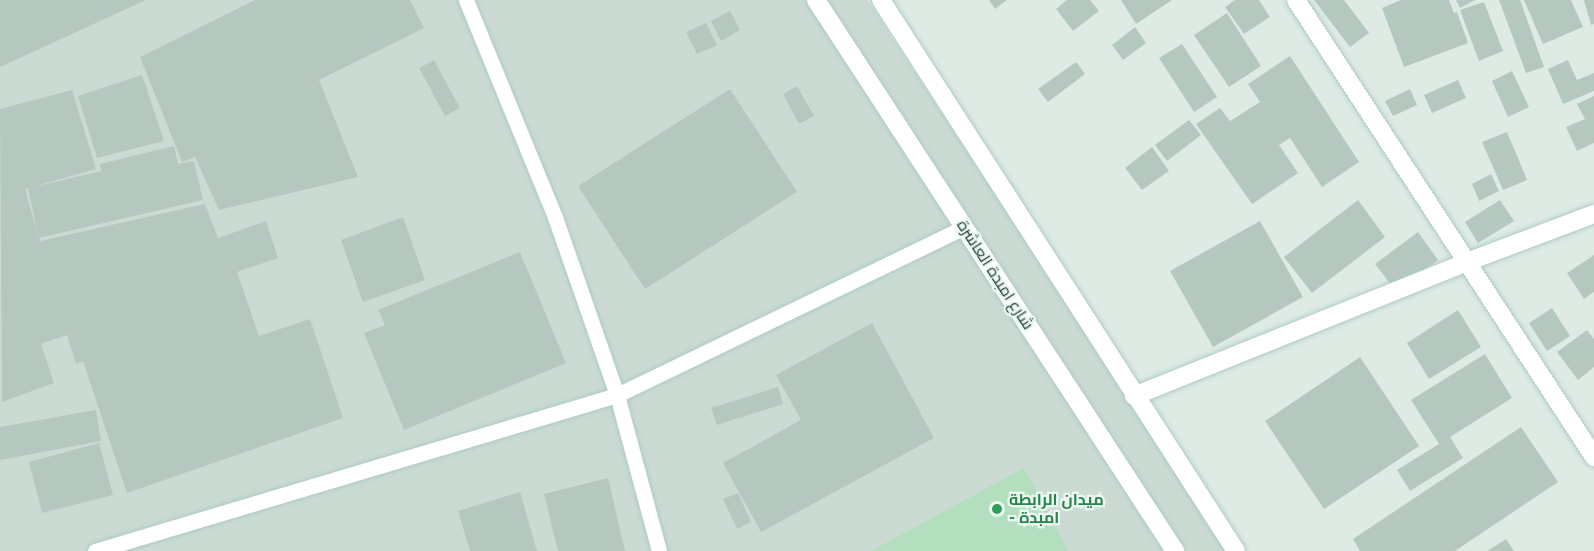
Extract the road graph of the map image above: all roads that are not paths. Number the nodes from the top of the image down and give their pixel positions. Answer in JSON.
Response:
{"nodes":[{"id":1,"x":466,"y":0,"type":"edge"},
{"id":2,"x":816,"y":0,"type":"edge"},
{"id":3,"x":881,"y":0,"type":"edge"},
{"id":4,"x":1296,"y":0,"type":"edge"},
{"id":5,"x":1594,"y":214,"type":"edge"},
{"id":6,"x":964,"y":226,"type":"junction"},
{"id":7,"x":1467,"y":262,"type":"junction"},
{"id":8,"x":617,"y":395,"type":"junction"},
{"id":9,"x":1134,"y":396,"type":"junction"},
{"id":10,"x":1594,"y":457,"type":"edge"},
{"id":11,"x":95,"y":551,"type":"edge"},
{"id":12,"x":659,"y":551,"type":"edge"},
{"id":13,"x":1175,"y":551,"type":"edge"},
{"id":14,"x":1236,"y":551,"type":"edge"}],
"edges":[{"from":1,"to":8,"type":"lane"},
{"from":2,"to":6,"type":"main road","name":"شارع امبدة العاشرة"},
{"from":3,"to":9,"type":"main road"},
{"from":4,"to":7,"type":"main road"},
{"from":5,"to":7,"type":"main road"},
{"from":6,"to":8,"type":"lane"},
{"from":6,"to":13,"type":"main road","name":"شارع امبدة العاشرة"},
{"from":7,"to":9,"type":"main road"},
{"from":7,"to":10,"type":"main road"},
{"from":8,"to":11,"type":"lane"},
{"from":8,"to":12,"type":"lane"},
{"from":9,"to":14,"type":"main road"}]}
